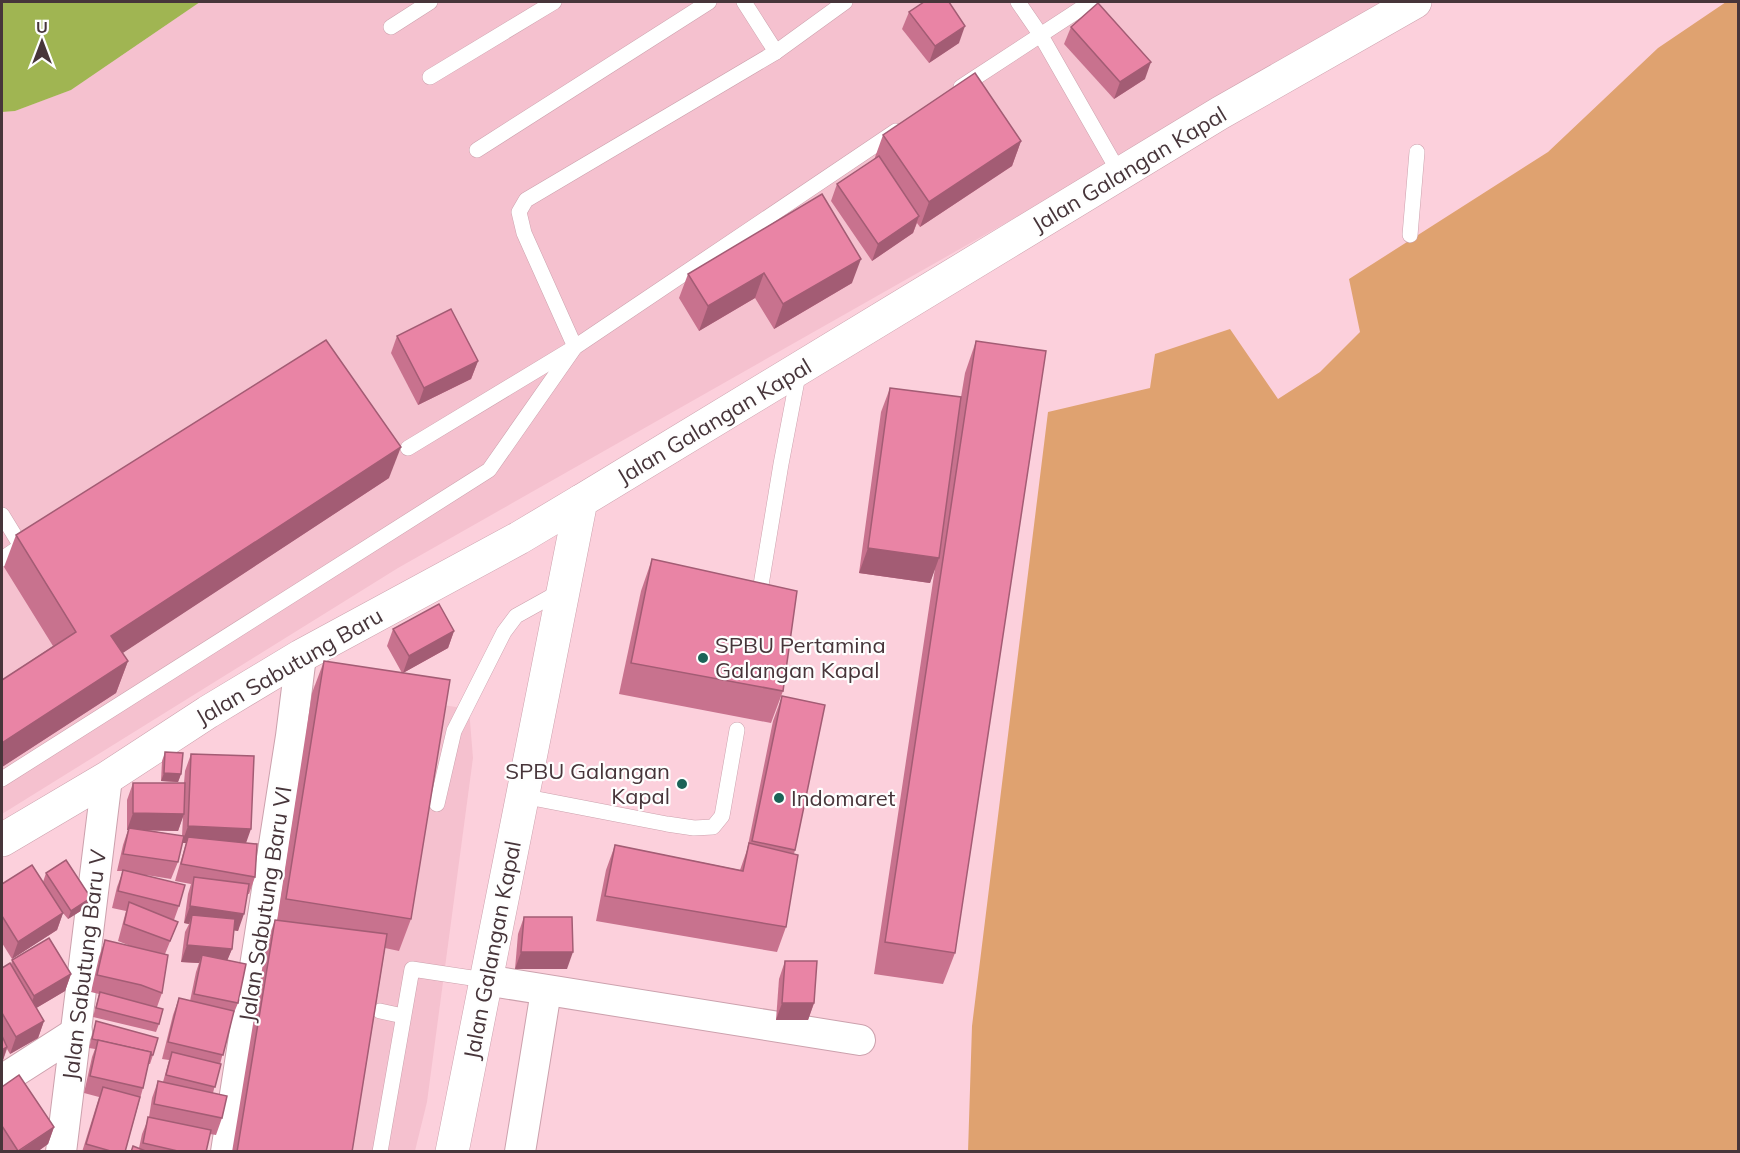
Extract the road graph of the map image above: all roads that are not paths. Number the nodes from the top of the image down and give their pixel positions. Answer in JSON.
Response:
{"nodes":[{"id":1,"x":430,"y":2,"type":"edge"},
{"id":2,"x":554,"y":2,"type":"edge"},
{"id":3,"x":709,"y":2,"type":"edge"},
{"id":4,"x":744,"y":2,"type":"edge"},
{"id":5,"x":845,"y":2,"type":"edge"},
{"id":6,"x":1018,"y":2,"type":"edge"},
{"id":7,"x":1091,"y":2,"type":"edge"},
{"id":8,"x":1416,"y":2,"type":"edge"},
{"id":9,"x":391,"y":27,"type":"dead end"},
{"id":10,"x":1040,"y":34,"type":"junction"},
{"id":11,"x":776,"y":52,"type":"junction"},
{"id":12,"x":430,"y":77,"type":"dead end"},
{"id":13,"x":951,"y":94,"type":"edge"},
{"id":14,"x":911,"y":120,"type":"edge"},
{"id":15,"x":477,"y":150,"type":"dead end"},
{"id":16,"x":1417,"y":152,"type":"dead end"},
{"id":17,"x":1120,"y":174,"type":"junction"},
{"id":18,"x":1410,"y":235,"type":"dead end"},
{"id":19,"x":575,"y":347,"type":"junction"},
{"id":20,"x":800,"y":369,"type":"junction"},
{"id":21,"x":408,"y":448,"type":"dead end"},
{"id":22,"x":581,"y":501,"type":"junction"},
{"id":23,"x":2,"y":515,"type":"edge"},
{"id":24,"x":2,"y":559,"type":"edge"},
{"id":25,"x":564,"y":590,"type":"junction"},
{"id":26,"x":759,"y":597,"type":"edge"},
{"id":27,"x":301,"y":656,"type":"junction"},
{"id":28,"x":737,"y":730,"type":"dead end"},
{"id":29,"x":107,"y":778,"type":"junction"},
{"id":30,"x":2,"y":779,"type":"edge"},
{"id":31,"x":522,"y":796,"type":"junction"},
{"id":32,"x":437,"y":804,"type":"edge"},
{"id":33,"x":2,"y":840,"type":"edge"},
{"id":34,"x":485,"y":980,"type":"junction"},
{"id":35,"x":546,"y":991,"type":"junction"},
{"id":36,"x":380,"y":1011,"type":"edge"},
{"id":37,"x":403,"y":1016,"type":"junction"},
{"id":38,"x":77,"y":1032,"type":"junction"},
{"id":39,"x":860,"y":1040,"type":"dead end"},
{"id":40,"x":2,"y":1080,"type":"edge"},
{"id":41,"x":60,"y":1152,"type":"edge"},
{"id":42,"x":226,"y":1152,"type":"edge"},
{"id":43,"x":380,"y":1152,"type":"edge"},
{"id":44,"x":452,"y":1152,"type":"edge"},
{"id":45,"x":520,"y":1152,"type":"edge"}],
"edges":[{"from":1,"to":9,"type":"lane"},
{"from":2,"to":12,"type":"lane"},
{"from":3,"to":15,"type":"lane"},
{"from":4,"to":11,"type":"lane"},
{"from":5,"to":11,"type":"lane"},
{"from":6,"to":10,"type":"lane"},
{"from":7,"to":10,"type":"lane"},
{"from":8,"to":17,"type":"main road","name":"Jalan Galangan Kapal"},
{"from":10,"to":13,"type":"lane"},
{"from":10,"to":17,"type":"lane"},
{"from":11,"to":19,"type":"lane"},
{"from":14,"to":19,"type":"lane"},
{"from":16,"to":18,"type":"lane"},
{"from":17,"to":20,"type":"main road","name":"Jalan Galangan Kapal"},
{"from":19,"to":21,"type":"lane"},
{"from":19,"to":30,"type":"lane"},
{"from":20,"to":22,"type":"main road","name":"Jalan Galangan Kapal"},
{"from":20,"to":26,"type":"lane"},
{"from":22,"to":25,"type":"main road","name":"Jalan Galangan Kapal"},
{"from":22,"to":27,"type":"main road","name":"Jalan Sabutung Baru"},
{"from":23,"to":24,"type":"lane"},
{"from":25,"to":31,"type":"main road","name":"Jalan Galangan Kapal"},
{"from":25,"to":32,"type":"lane"},
{"from":27,"to":29,"type":"main road","name":"Jalan Sabutung Baru"},
{"from":27,"to":42,"type":"street","name":"Jalan Sabutung Baru VI"},
{"from":28,"to":31,"type":"lane"},
{"from":29,"to":33,"type":"main road","name":"Jalan Sabutung Baru"},
{"from":29,"to":38,"type":"street","name":"Jalan Sabutung Baru V"},
{"from":31,"to":34,"type":"main road","name":"Jalan Galangan Kapal"},
{"from":34,"to":35,"type":"street"},
{"from":34,"to":37,"type":"lane"},
{"from":34,"to":44,"type":"main road","name":"Jalan Galangan Kapal"},
{"from":35,"to":39,"type":"street"},
{"from":35,"to":45,"type":"street"},
{"from":36,"to":37,"type":"lane"},
{"from":37,"to":43,"type":"lane"},
{"from":38,"to":40,"type":"street"},
{"from":38,"to":41,"type":"street","name":"Jalan Sabutung Baru V"}]}
